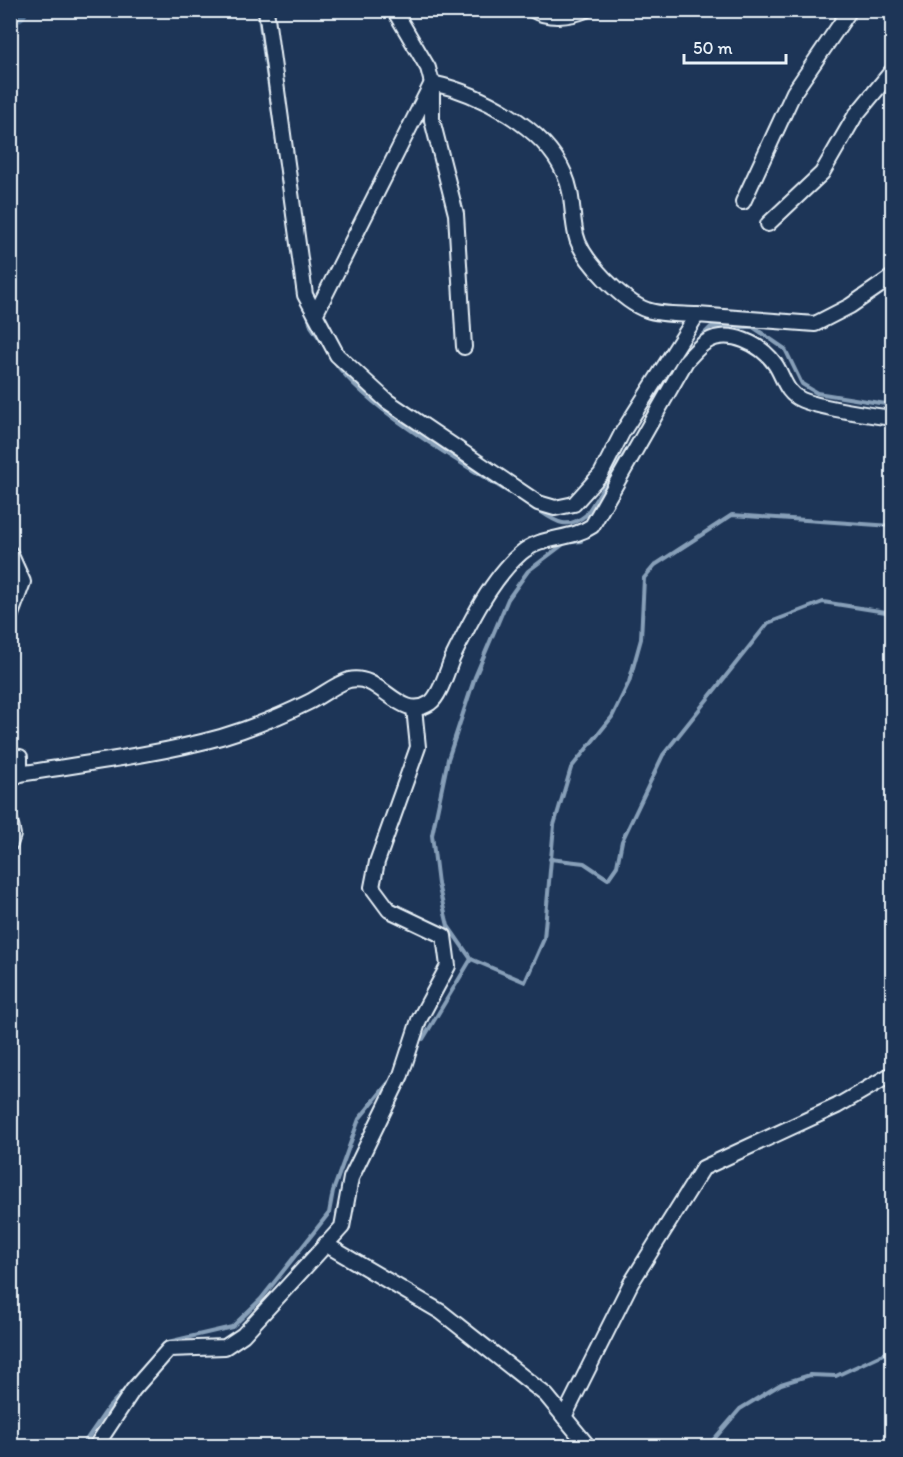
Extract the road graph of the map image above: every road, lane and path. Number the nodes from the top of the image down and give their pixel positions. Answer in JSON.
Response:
{"nodes":[{"id":1,"x":266,"y":10,"type":"edge"},
{"id":2,"x":394,"y":10,"type":"edge"},
{"id":3,"x":533,"y":10,"type":"edge"},
{"id":4,"x":586,"y":10,"type":"edge"},
{"id":5,"x":850,"y":10,"type":"edge"},
{"id":6,"x":892,"y":71,"type":"edge"},
{"id":7,"x":432,"y":83,"type":"junction"},
{"id":8,"x":743,"y":202,"type":"dead end"},
{"id":9,"x":768,"y":224,"type":"dead end"},
{"id":10,"x":892,"y":277,"type":"edge"},
{"id":11,"x":316,"y":313,"type":"junction"},
{"id":12,"x":697,"y":315,"type":"junction"},
{"id":13,"x":464,"y":347,"type":"dead end"},
{"id":14,"x":892,"y":418,"type":"edge"},
{"id":15,"x":10,"y":553,"type":"edge"},
{"id":16,"x":10,"y":617,"type":"edge"},
{"id":17,"x":414,"y":708,"type":"junction"},
{"id":18,"x":10,"y":756,"type":"edge"},
{"id":19,"x":15,"y":777,"type":"edge"},
{"id":20,"x":10,"y":821,"type":"edge"},
{"id":21,"x":10,"y":844,"type":"edge"},
{"id":22,"x":892,"y":1074,"type":"edge"},
{"id":23,"x":325,"y":1244,"type":"junction"},
{"id":24,"x":564,"y":1417,"type":"junction"},
{"id":25,"x":96,"y":1446,"type":"edge"},
{"id":26,"x":588,"y":1446,"type":"edge"}],
"edges":[{"from":1,"to":11,"type":"street"},
{"from":2,"to":7,"type":"street"},
{"from":3,"to":4,"type":"street"},
{"from":5,"to":8,"type":"street"},
{"from":6,"to":9,"type":"street"},
{"from":7,"to":11,"type":"street"},
{"from":7,"to":12,"type":"street"},
{"from":7,"to":13,"type":"street"},
{"from":10,"to":12,"type":"street"},
{"from":11,"to":12,"type":"street"},
{"from":14,"to":17,"type":"street"},
{"from":15,"to":16,"type":"street"},
{"from":17,"to":19,"type":"street"},
{"from":17,"to":23,"type":"street"},
{"from":18,"to":19,"type":"street"},
{"from":20,"to":21,"type":"street"},
{"from":22,"to":24,"type":"street"},
{"from":23,"to":24,"type":"street"},
{"from":23,"to":25,"type":"street"},
{"from":24,"to":26,"type":"street"}]}
